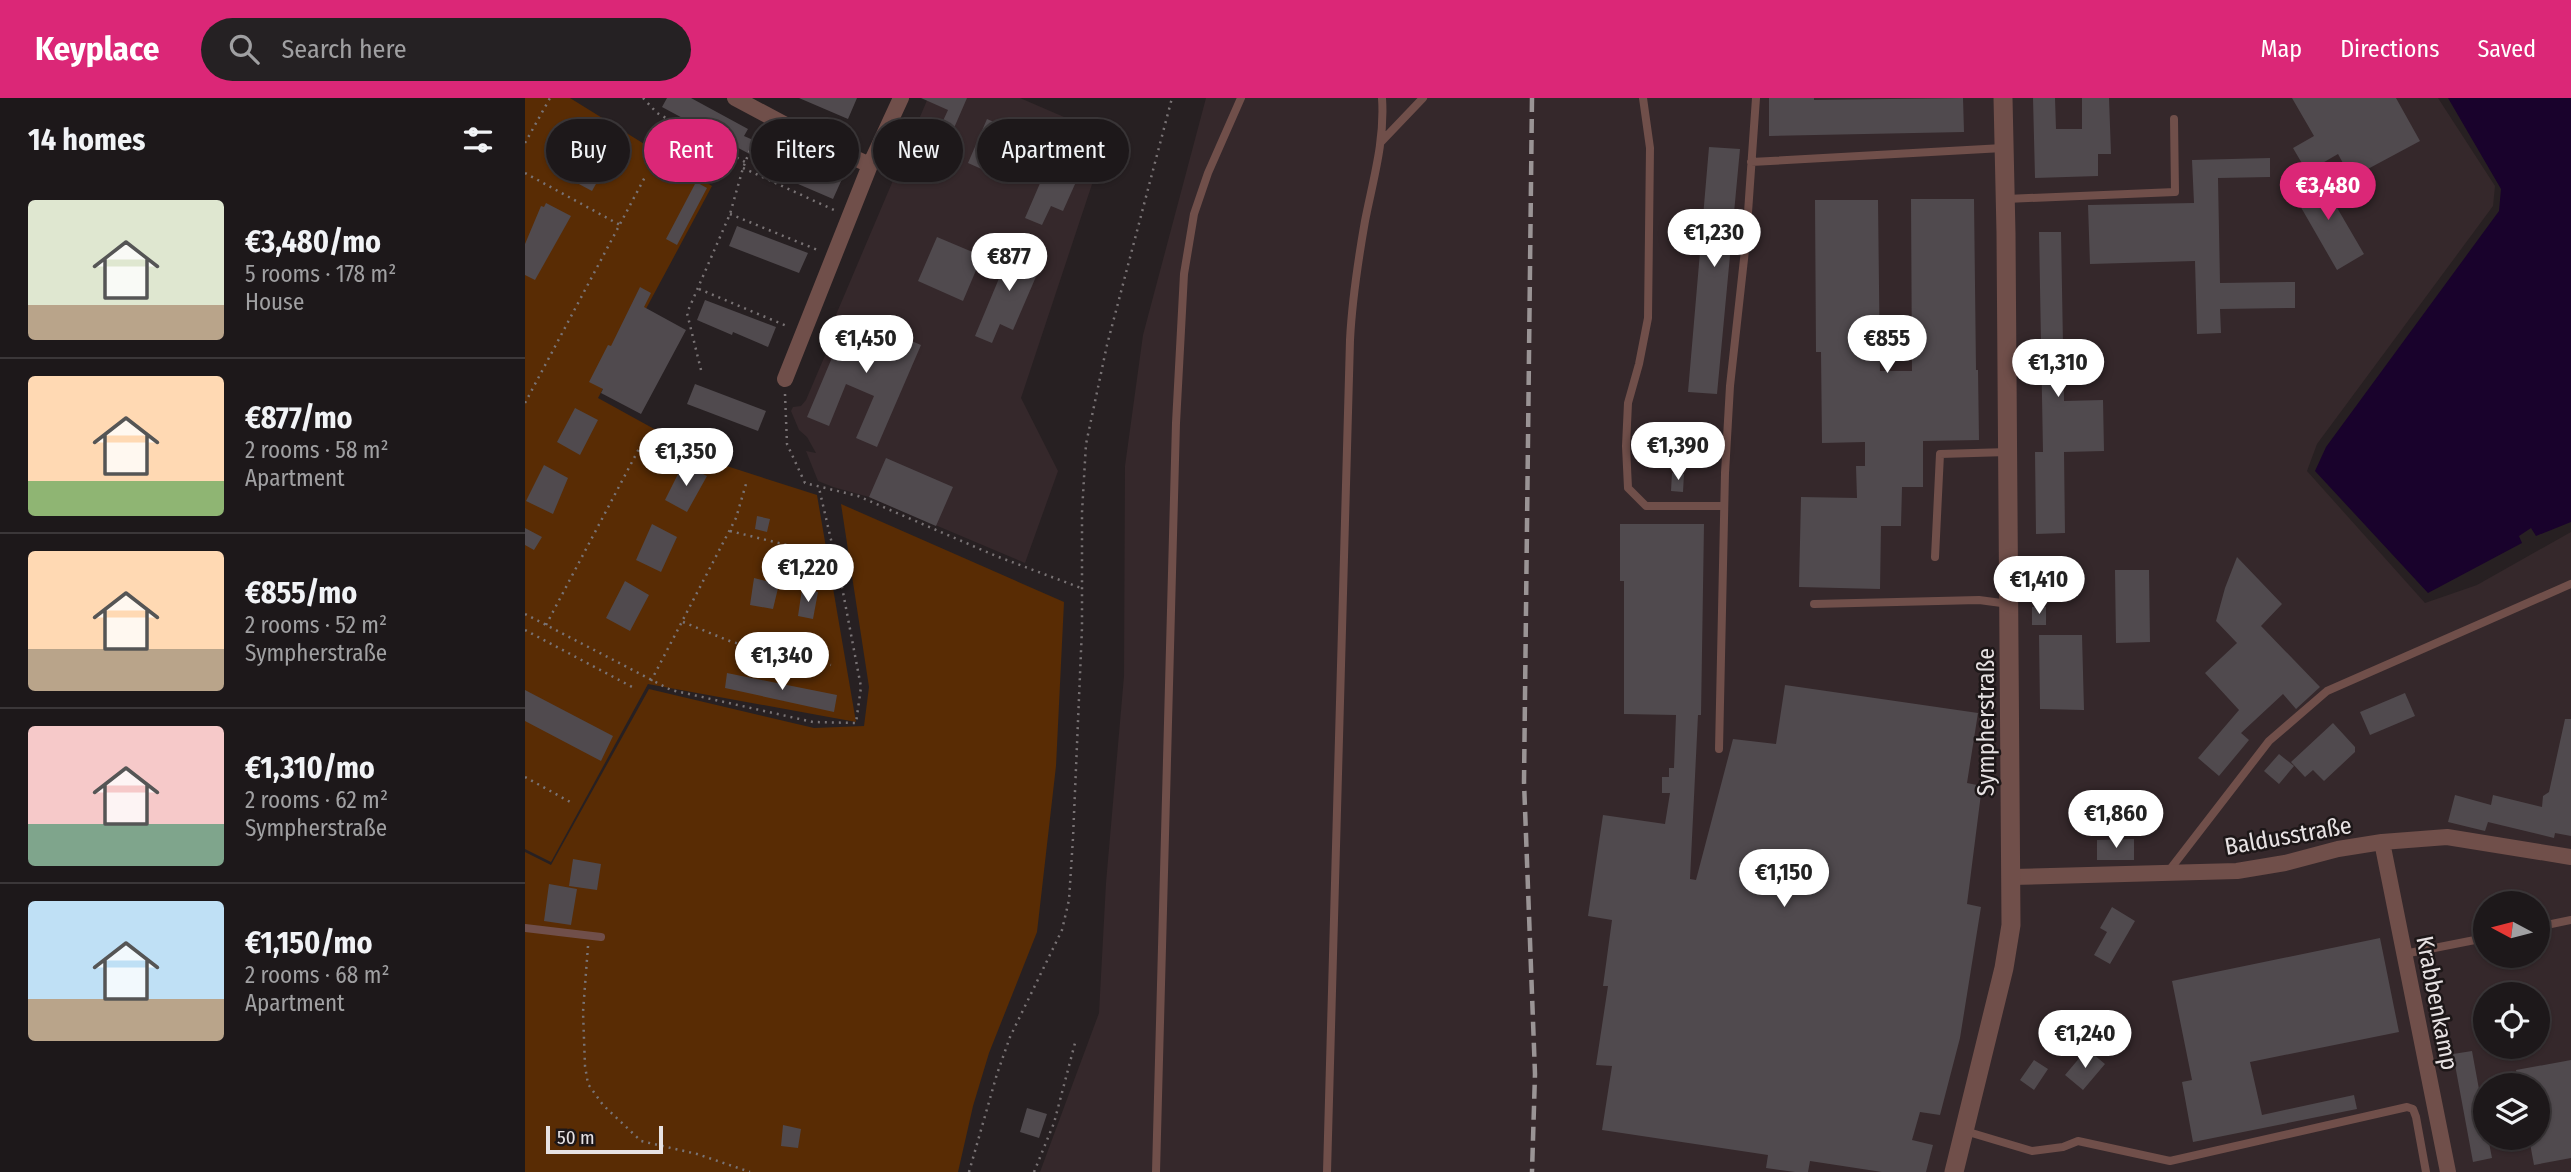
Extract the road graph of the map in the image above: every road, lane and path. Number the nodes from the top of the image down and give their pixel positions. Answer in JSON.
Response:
{"nodes":[{"id":1,"x":549,"y":98,"type":"edge"},
{"id":2,"x":735,"y":98,"type":"edge"},
{"id":3,"x":901,"y":98,"type":"edge"},
{"id":4,"x":1172,"y":98,"type":"edge"},
{"id":5,"x":1241,"y":98,"type":"edge"},
{"id":6,"x":1382,"y":98,"type":"edge"},
{"id":7,"x":1423,"y":98,"type":"edge"},
{"id":8,"x":1643,"y":98,"type":"edge"},
{"id":9,"x":1756,"y":98,"type":"edge"},
{"id":10,"x":2003,"y":98,"type":"edge"},
{"id":11,"x":646,"y":99,"type":"edge"},
{"id":12,"x":764,"y":114,"type":"junction"},
{"id":13,"x":2174,"y":120,"type":"dead end"},
{"id":14,"x":1381,"y":142,"type":"junction"},
{"id":15,"x":525,"y":144,"type":"edge"},
{"id":16,"x":2004,"y":148,"type":"junction"},
{"id":17,"x":745,"y":162,"type":"junction"},
{"id":18,"x":1751,"y":162,"type":"junction"},
{"id":19,"x":870,"y":165,"type":"junction"},
{"id":20,"x":743,"y":168,"type":"junction"},
{"id":21,"x":525,"y":173,"type":"edge"},
{"id":22,"x":644,"y":179,"type":"edge"},
{"id":23,"x":2005,"y":199,"type":"junction"},
{"id":24,"x":730,"y":214,"type":"junction"},
{"id":25,"x":850,"y":217,"type":"junction"},
{"id":26,"x":619,"y":225,"type":"junction"},
{"id":27,"x":832,"y":256,"type":"junction"},
{"id":28,"x":699,"y":289,"type":"junction"},
{"id":29,"x":803,"y":333,"type":"junction"},
{"id":30,"x":701,"y":370,"type":"dead end"},
{"id":31,"x":785,"y":379,"type":"joint"},
{"id":32,"x":525,"y":403,"type":"edge"},
{"id":33,"x":642,"y":443,"type":"dead end"},
{"id":34,"x":2008,"y":452,"type":"junction"},
{"id":35,"x":745,"y":484,"type":"dead end"},
{"id":36,"x":819,"y":488,"type":"junction"},
{"id":37,"x":1724,"y":506,"type":"junction"},
{"id":38,"x":729,"y":531,"type":"junction"},
{"id":39,"x":795,"y":547,"type":"dead end"},
{"id":40,"x":1935,"y":557,"type":"dead end"},
{"id":41,"x":2571,"y":584,"type":"edge"},
{"id":42,"x":1081,"y":588,"type":"junction"},
{"id":43,"x":1814,"y":604,"type":"dead end"},
{"id":44,"x":2009,"y":604,"type":"junction"},
{"id":45,"x":525,"y":614,"type":"edge"},
{"id":46,"x":683,"y":622,"type":"junction"},
{"id":47,"x":546,"y":625,"type":"junction"},
{"id":48,"x":525,"y":630,"type":"edge"},
{"id":49,"x":831,"y":665,"type":"dead end"},
{"id":50,"x":651,"y":681,"type":"junction"},
{"id":51,"x":636,"y":689,"type":"dead end"},
{"id":52,"x":1719,"y":749,"type":"dead end"},
{"id":53,"x":525,"y":777,"type":"edge"},
{"id":54,"x":572,"y":803,"type":"dead end"},
{"id":55,"x":2382,"y":842,"type":"junction"},
{"id":56,"x":2571,"y":857,"type":"edge"},
{"id":57,"x":2167,"y":873,"type":"junction"},
{"id":58,"x":2011,"y":877,"type":"junction"},
{"id":59,"x":2571,"y":920,"type":"edge"},
{"id":60,"x":2550,"y":924,"type":"edge"},
{"id":61,"x":525,"y":928,"type":"edge"},
{"id":62,"x":590,"y":935,"type":"junction"},
{"id":63,"x":601,"y":937,"type":"dead end"},
{"id":64,"x":2473,"y":940,"type":"edge"},
{"id":65,"x":2405,"y":954,"type":"junction"},
{"id":66,"x":1075,"y":1043,"type":"dead end"},
{"id":67,"x":1964,"y":1131,"type":"junction"},
{"id":68,"x":750,"y":1172,"type":"edge"},
{"id":69,"x":969,"y":1172,"type":"edge"},
{"id":70,"x":1034,"y":1172,"type":"edge"},
{"id":71,"x":1156,"y":1172,"type":"edge"},
{"id":72,"x":1327,"y":1172,"type":"edge"},
{"id":73,"x":1954,"y":1172,"type":"edge"},
{"id":74,"x":2426,"y":1172,"type":"edge"},
{"id":75,"x":2448,"y":1172,"type":"edge"}],
"edges":[{"from":1,"to":15,"type":"path"},
{"from":2,"to":12,"type":"street"},
{"from":3,"to":19,"type":"street"},
{"from":4,"to":42,"type":"path"},
{"from":5,"to":71,"type":"lane"},
{"from":6,"to":14,"type":"lane"},
{"from":7,"to":14,"type":"lane"},
{"from":8,"to":37,"type":"lane"},
{"from":9,"to":18,"type":"lane"},
{"from":10,"to":16,"type":"street","name":"Sympherstraße"},
{"from":11,"to":17,"type":"path"},
{"from":12,"to":17,"type":"path"},
{"from":12,"to":19,"type":"street"},
{"from":13,"to":23,"type":"lane"},
{"from":14,"to":72,"type":"lane"},
{"from":16,"to":18,"type":"lane"},
{"from":16,"to":23,"type":"street","name":"Sympherstraße"},
{"from":17,"to":20,"type":"path"},
{"from":18,"to":37,"type":"lane"},
{"from":19,"to":25,"type":"street"},
{"from":20,"to":24,"type":"path"},
{"from":20,"to":25,"type":"path"},
{"from":21,"to":26,"type":"path"},
{"from":22,"to":26,"type":"path"},
{"from":23,"to":34,"type":"street","name":"Sympherstraße"},
{"from":24,"to":27,"type":"path"},
{"from":24,"to":28,"type":"path"},
{"from":25,"to":27,"type":"street"},
{"from":26,"to":32,"type":"path"},
{"from":27,"to":29,"type":"street"},
{"from":28,"to":29,"type":"path"},
{"from":28,"to":30,"type":"path"},
{"from":29,"to":31,"type":"street"},
{"from":31,"to":36,"type":"path"},
{"from":33,"to":47,"type":"path"},
{"from":34,"to":40,"type":"lane"},
{"from":34,"to":44,"type":"street","name":"Sympherstraße"},
{"from":35,"to":38,"type":"path"},
{"from":36,"to":42,"type":"path"},
{"from":36,"to":50,"type":"path"},
{"from":37,"to":52,"type":"lane"},
{"from":38,"to":39,"type":"path"},
{"from":38,"to":46,"type":"path"},
{"from":41,"to":57,"type":"lane"},
{"from":42,"to":69,"type":"path"},
{"from":43,"to":44,"type":"lane"},
{"from":44,"to":58,"type":"street","name":"Sympherstraße"},
{"from":45,"to":47,"type":"path"},
{"from":46,"to":49,"type":"path"},
{"from":46,"to":50,"type":"path"},
{"from":47,"to":50,"type":"path"},
{"from":48,"to":51,"type":"path"},
{"from":53,"to":54,"type":"path"},
{"from":55,"to":56,"type":"street","name":"Baldusstraße"},
{"from":55,"to":57,"type":"street","name":"Baldusstraße"},
{"from":55,"to":65,"type":"street","name":"Krabbenkamp"},
{"from":57,"to":58,"type":"street","name":"Baldusstraße"},
{"from":58,"to":67,"type":"street","name":"Sympherstraße"},
{"from":59,"to":60,"type":"lane"},
{"from":61,"to":62,"type":"lane"},
{"from":62,"to":63,"type":"lane"},
{"from":62,"to":68,"type":"path"},
{"from":64,"to":65,"type":"lane"},
{"from":65,"to":75,"type":"street","name":"Krabbenkamp"},
{"from":66,"to":70,"type":"path"},
{"from":67,"to":73,"type":"street","name":"Sympherstraße"},
{"from":67,"to":74,"type":"lane"}]}
